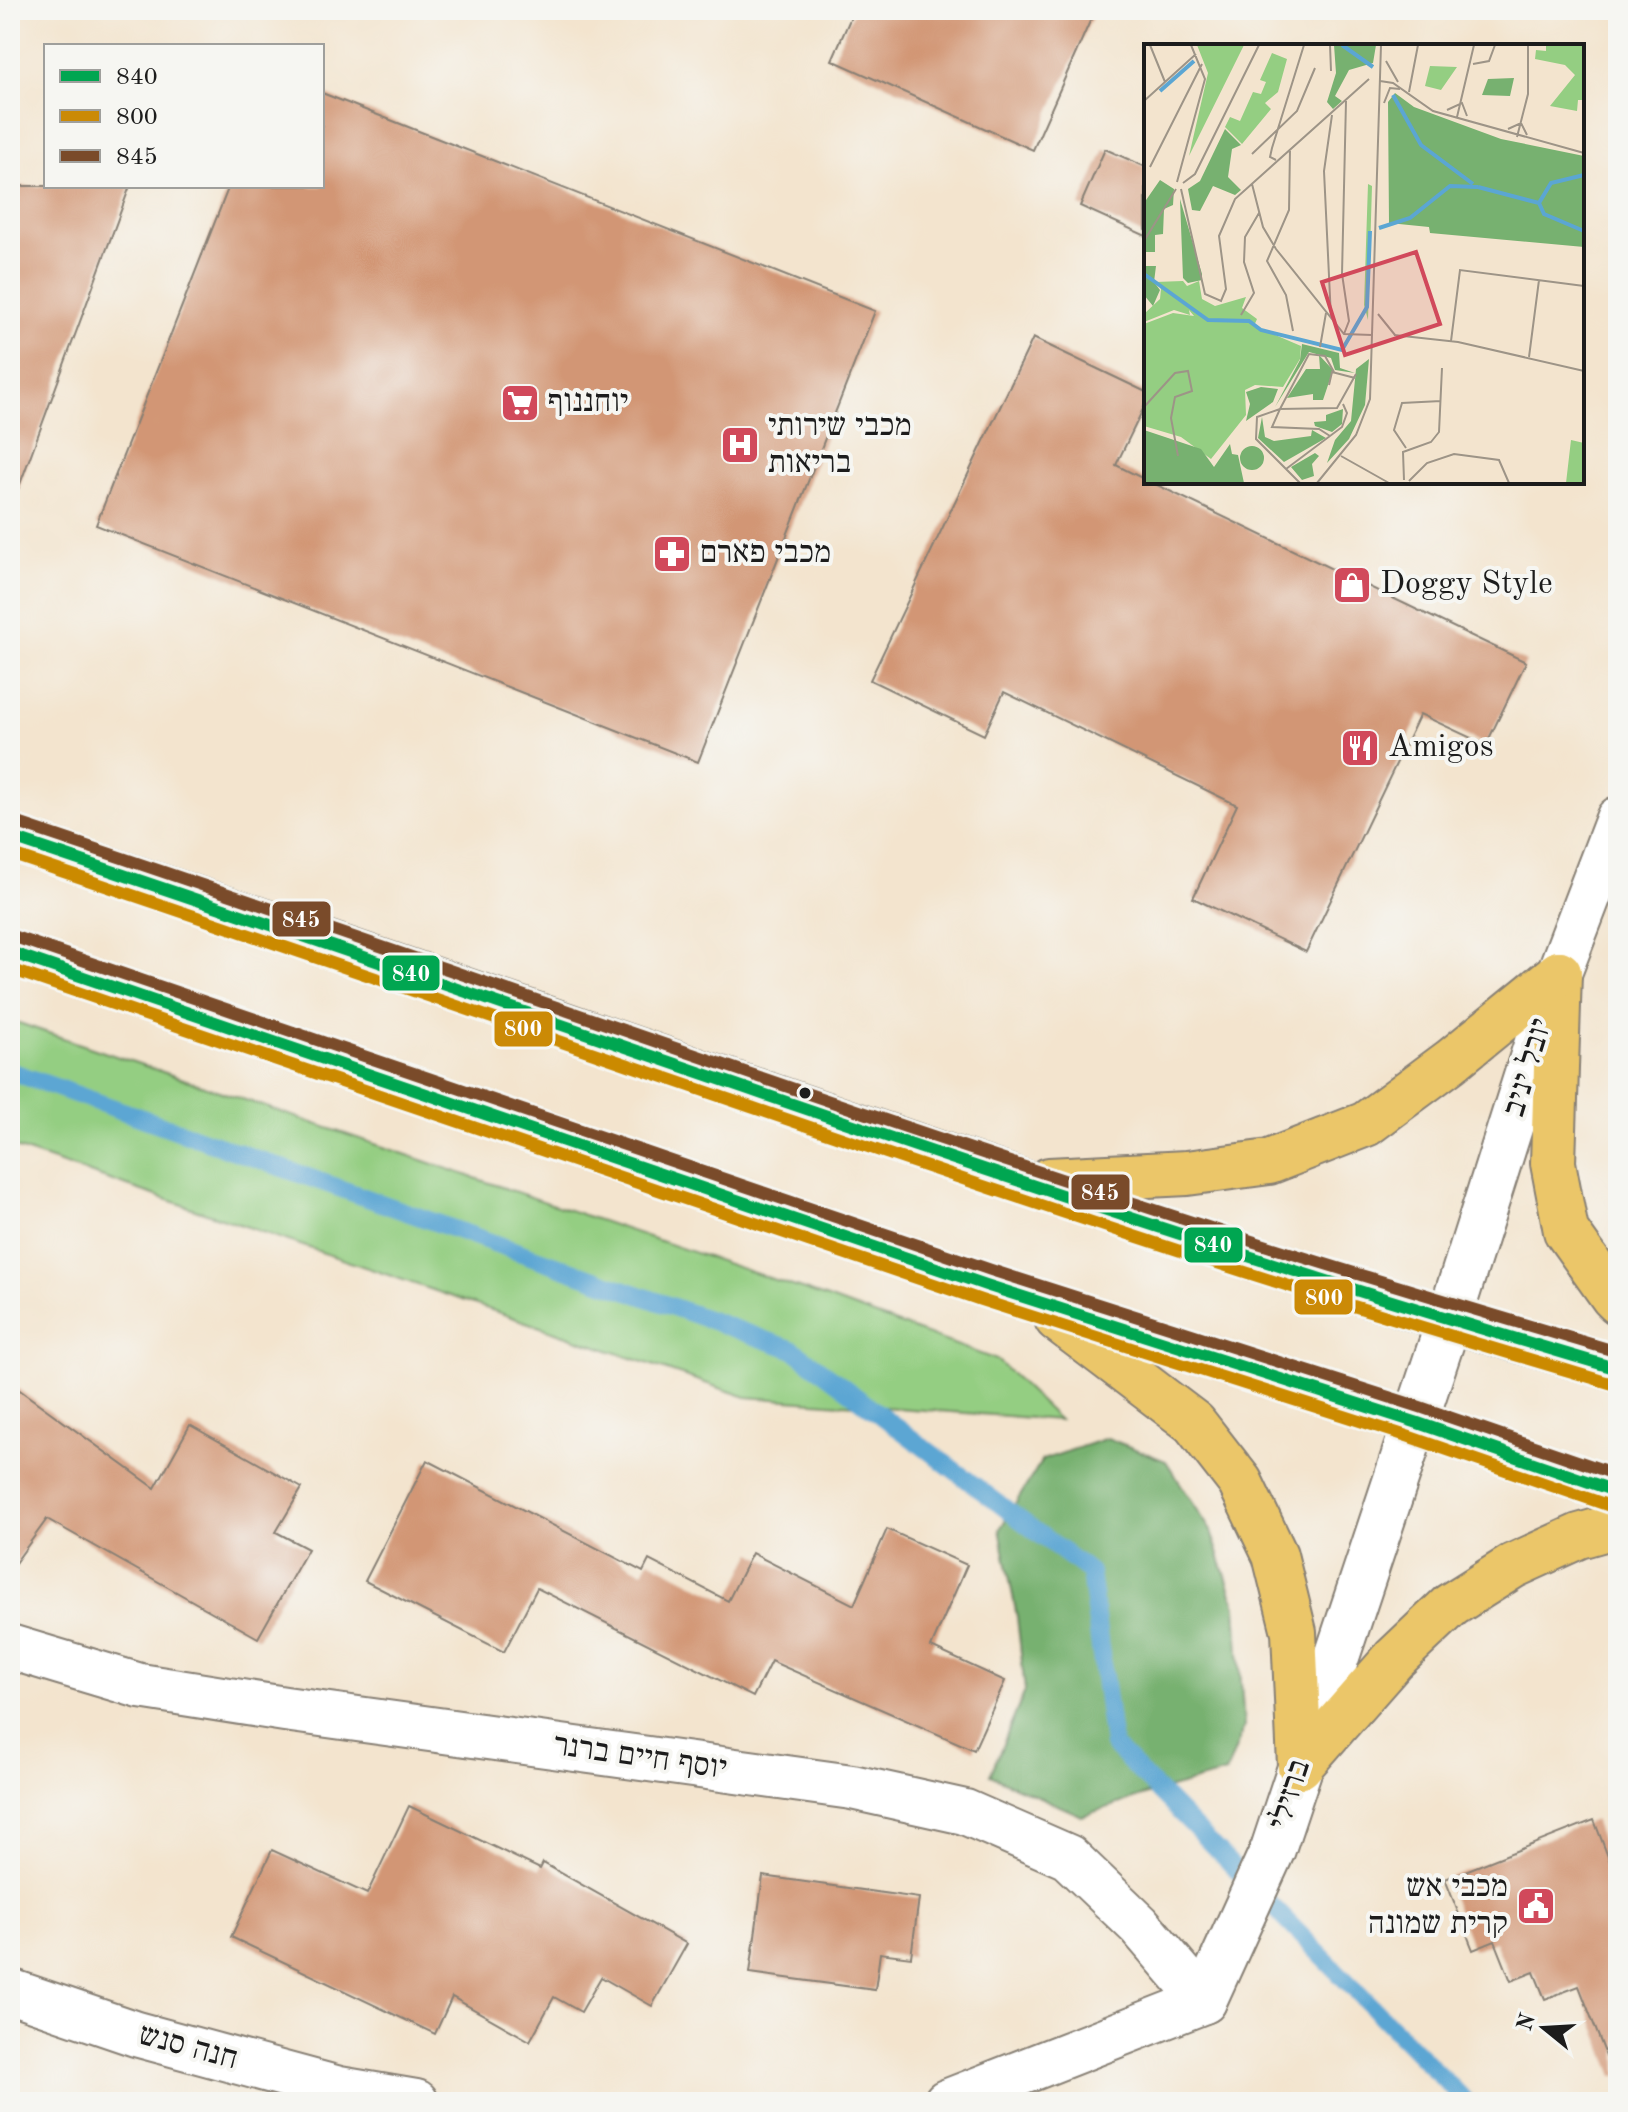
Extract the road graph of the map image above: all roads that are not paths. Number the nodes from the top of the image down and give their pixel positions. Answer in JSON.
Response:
{"nodes":[{"id":1,"x":1618,"y":819,"type":"edge"},
{"id":2,"x":10,"y":837,"type":"edge"},
{"id":3,"x":10,"y":952,"type":"edge"},
{"id":4,"x":1559,"y":973,"type":"junction"},
{"id":5,"x":1020,"y":1181,"type":"junction"},
{"id":6,"x":1031,"y":1299,"type":"junction"},
{"id":7,"x":1618,"y":1302,"type":"edge"},
{"id":8,"x":1449,"y":1320,"type":"junction"},
{"id":9,"x":1618,"y":1369,"type":"edge"},
{"id":10,"x":1415,"y":1422,"type":"junction"},
{"id":11,"x":1618,"y":1492,"type":"edge"},
{"id":12,"x":1618,"y":1525,"type":"edge"},
{"id":13,"x":10,"y":1647,"type":"edge"},
{"id":14,"x":1300,"y":1766,"type":"junction"},
{"id":15,"x":10,"y":1991,"type":"edge"},
{"id":16,"x":1204,"y":2001,"type":"junction"},
{"id":17,"x":416,"y":2102,"type":"edge"},
{"id":18,"x":946,"y":2102,"type":"edge"}],
"edges":[{"from":1,"to":4,"type":"street","name":"יובל יניב"},
{"from":2,"to":5,"type":"highway"},
{"from":3,"to":6,"type":"highway"},
{"from":4,"to":5,"type":"highway"},
{"from":4,"to":7,"type":"highway"},
{"from":4,"to":8,"type":"street","name":"יובל יניב"},
{"from":5,"to":8,"type":"highway"},
{"from":6,"to":10,"type":"highway"},
{"from":6,"to":14,"type":"highway"},
{"from":8,"to":9,"type":"highway"},
{"from":8,"to":10,"type":"street","name":"ברזילי"},
{"from":10,"to":11,"type":"highway"},
{"from":10,"to":14,"type":"street","name":"ברזילי"},
{"from":12,"to":14,"type":"highway"},
{"from":13,"to":16,"type":"street","name":"יוסף חיים ברנר"},
{"from":14,"to":16,"type":"street","name":"ברזילי"},
{"from":15,"to":17,"type":"street","name":"חנה סנש"},
{"from":16,"to":18,"type":"street"}]}
